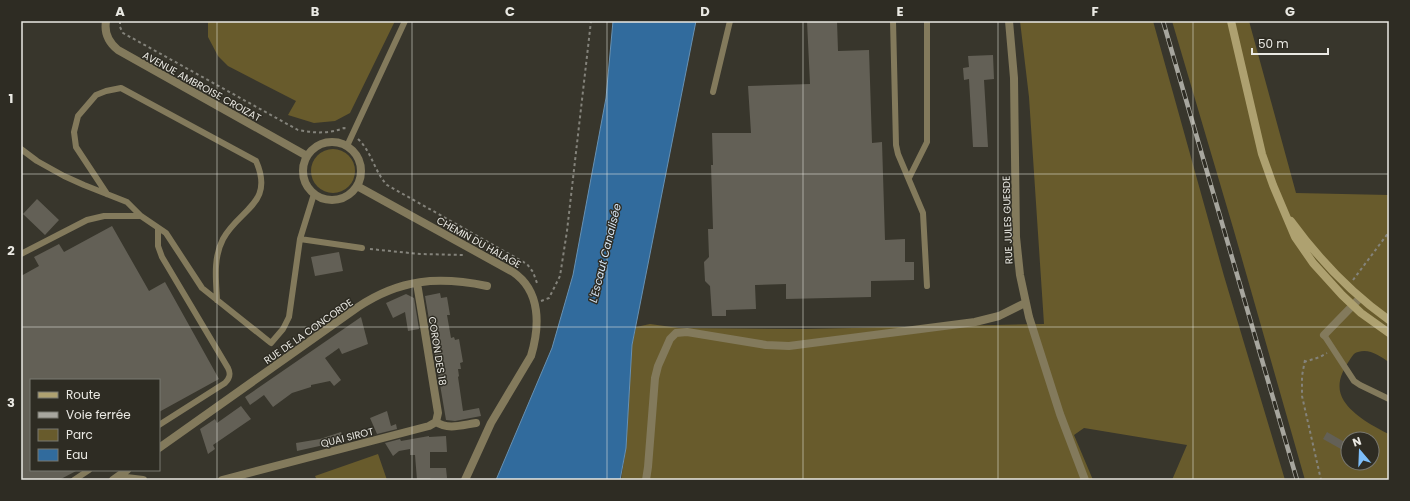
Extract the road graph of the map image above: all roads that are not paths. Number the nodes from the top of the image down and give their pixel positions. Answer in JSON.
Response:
{"nodes":[{"id":1,"x":106,"y":21,"type":"edge"},
{"id":2,"x":405,"y":21,"type":"edge"},
{"id":3,"x":730,"y":21,"type":"edge"},
{"id":4,"x":893,"y":21,"type":"edge"},
{"id":5,"x":927,"y":21,"type":"edge"},
{"id":6,"x":1009,"y":21,"type":"edge"},
{"id":7,"x":1231,"y":21,"type":"edge"},
{"id":8,"x":713,"y":92,"type":"dead end"},
{"id":9,"x":347,"y":146,"type":"junction"},
{"id":10,"x":21,"y":149,"type":"edge"},
{"id":11,"x":307,"y":156,"type":"junction"},
{"id":12,"x":909,"y":178,"type":"junction"},
{"id":13,"x":357,"y":186,"type":"junction"},
{"id":14,"x":107,"y":194,"type":"junction"},
{"id":15,"x":314,"y":194,"type":"junction"},
{"id":16,"x":1284,"y":210,"type":"junction"},
{"id":17,"x":141,"y":216,"type":"junction"},
{"id":18,"x":158,"y":228,"type":"junction"},
{"id":19,"x":300,"y":238,"type":"junction"},
{"id":20,"x":362,"y":248,"type":"road end"},
{"id":21,"x":21,"y":254,"type":"edge"},
{"id":22,"x":417,"y":283,"type":"junction"},
{"id":23,"x":487,"y":286,"type":"dead end"},
{"id":24,"x":927,"y":286,"type":"dead end"},
{"id":25,"x":1360,"y":298,"type":"junction"},
{"id":26,"x":217,"y":300,"type":"junction"},
{"id":27,"x":1025,"y":303,"type":"junction"},
{"id":28,"x":1353,"y":306,"type":"junction"},
{"id":29,"x":1389,"y":320,"type":"edge"},
{"id":30,"x":1389,"y":333,"type":"edge"},
{"id":31,"x":1324,"y":335,"type":"joint"},
{"id":32,"x":1389,"y":399,"type":"edge"},
{"id":33,"x":436,"y":422,"type":"junction"},
{"id":34,"x":160,"y":424,"type":"edge"},
{"id":35,"x":476,"y":424,"type":"dead end"},
{"id":36,"x":160,"y":447,"type":"edge"},
{"id":37,"x":88,"y":471,"type":"edge"},
{"id":38,"x":126,"y":471,"type":"edge"},
{"id":39,"x":116,"y":478,"type":"edge"},
{"id":40,"x":232,"y":479,"type":"edge"},
{"id":41,"x":74,"y":480,"type":"edge"},
{"id":42,"x":143,"y":480,"type":"edge"},
{"id":43,"x":222,"y":480,"type":"edge"},
{"id":44,"x":465,"y":480,"type":"edge"},
{"id":45,"x":646,"y":480,"type":"edge"},
{"id":46,"x":1085,"y":480,"type":"edge"}],
"edges":[{"from":1,"to":11,"type":"street","name":"AVENUE AMBROISE CROIZAT"},
{"from":2,"to":9,"type":"lane"},
{"from":3,"to":8,"type":"lane"},
{"from":4,"to":12,"type":"lane"},
{"from":5,"to":12,"type":"lane"},
{"from":6,"to":27,"type":"street","name":"RUE JULES GUESDE"},
{"from":7,"to":16,"type":"street"},
{"from":9,"to":11,"type":"street"},
{"from":9,"to":13,"type":"street"},
{"from":10,"to":14,"type":"lane"},
{"from":11,"to":15,"type":"street"},
{"from":12,"to":24,"type":"lane"},
{"from":13,"to":15,"type":"street"},
{"from":13,"to":44,"type":"street","name":"CHEMIN DU HALAGE"},
{"from":14,"to":17,"type":"lane"},
{"from":14,"to":26,"type":"lane"},
{"from":15,"to":19,"type":"lane"},
{"from":16,"to":25,"type":"street"},
{"from":16,"to":28,"type":"street"},
{"from":17,"to":18,"type":"lane"},
{"from":17,"to":21,"type":"lane"},
{"from":18,"to":26,"type":"lane"},
{"from":18,"to":34,"type":"lane"},
{"from":19,"to":20,"type":"lane"},
{"from":19,"to":26,"type":"lane"},
{"from":22,"to":23,"type":"street","name":"RUE DE LA CONCORDE"},
{"from":22,"to":33,"type":"street","name":"CORON DES 18"},
{"from":22,"to":36,"type":"street","name":"RUE DE LA CONCORDE"},
{"from":25,"to":28,"type":"street"},
{"from":25,"to":29,"type":"street"},
{"from":27,"to":45,"type":"street"},
{"from":27,"to":46,"type":"street","name":"RUE JULES GUESDE"},
{"from":28,"to":30,"type":"street"},
{"from":28,"to":31,"type":"street"},
{"from":31,"to":32,"type":"lane"},
{"from":33,"to":35,"type":"street"},
{"from":33,"to":40,"type":"street","name":"QUAI SIROT"},
{"from":37,"to":41,"type":"lane"},
{"from":38,"to":39,"type":"street"},
{"from":39,"to":42,"type":"street"},
{"from":40,"to":43,"type":"street","name":"QUAI SIROT"}]}
